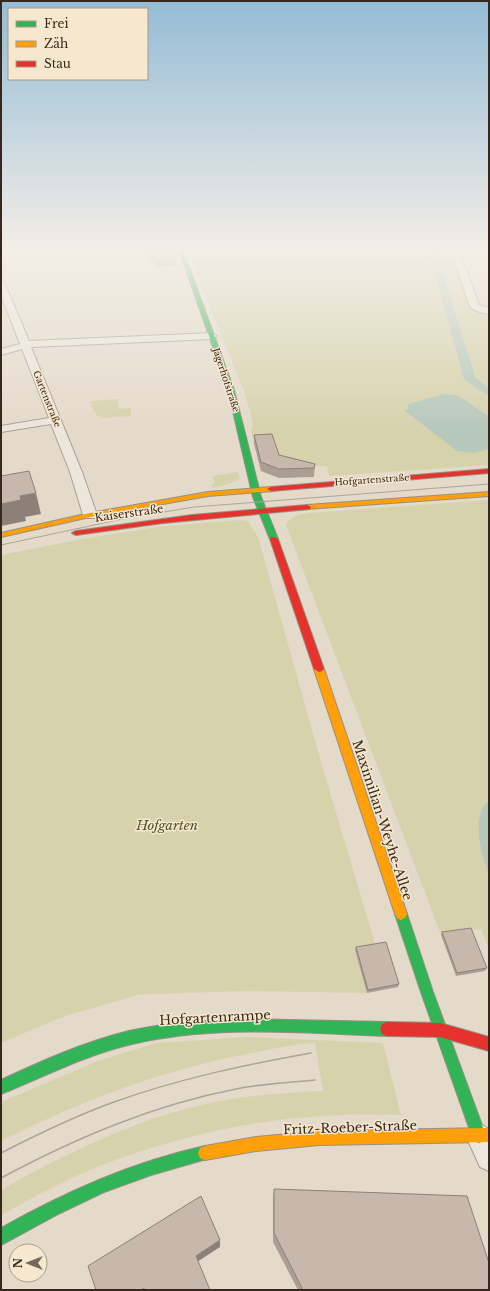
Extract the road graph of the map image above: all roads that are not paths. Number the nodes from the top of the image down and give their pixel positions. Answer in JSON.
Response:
{"nodes":[{"id":1,"x":11,"y":310,"type":"edge"},
{"id":2,"x":203,"y":310,"type":"edge"},
{"id":3,"x":212,"y":336,"type":"junction"},
{"id":4,"x":25,"y":345,"type":"junction"},
{"id":5,"x":1,"y":352,"type":"edge"},
{"id":6,"x":55,"y":420,"type":"junction"},
{"id":7,"x":1,"y":430,"type":"edge"},
{"id":8,"x":489,"y":471,"type":"edge"},
{"id":9,"x":255,"y":489,"type":"junction"},
{"id":10,"x":489,"y":494,"type":"edge"},
{"id":11,"x":262,"y":511,"type":"junction"},
{"id":12,"x":90,"y":516,"type":"junction"},
{"id":13,"x":1,"y":535,"type":"edge"},
{"id":14,"x":66,"y":536,"type":"dead end"},
{"id":15,"x":440,"y":1030,"type":"junction"},
{"id":16,"x":489,"y":1044,"type":"edge"},
{"id":17,"x":1,"y":1087,"type":"edge"},
{"id":18,"x":486,"y":1143,"type":"edge"},
{"id":19,"x":1,"y":1237,"type":"edge"}],
"edges":[{"from":1,"to":4,"type":"street","name":"Gartenstraße"},
{"from":2,"to":3,"type":"main road","name":"Jägerhofstraße"},
{"from":3,"to":4,"type":"street"},
{"from":3,"to":9,"type":"main road","name":"Jägerhofstraße"},
{"from":4,"to":5,"type":"street"},
{"from":4,"to":6,"type":"street","name":"Gartenstraße"},
{"from":6,"to":7,"type":"street"},
{"from":6,"to":12,"type":"street","name":"Gartenstraße"},
{"from":8,"to":9,"type":"main road","name":"Hofgartenstraße"},
{"from":9,"to":11,"type":"main road","name":"Jägerhofstraße"},
{"from":9,"to":12,"type":"main road","name":"Kaiserstraße"},
{"from":10,"to":11,"type":"main road"},
{"from":11,"to":14,"type":"main road","name":"Kaiserstraße"},
{"from":11,"to":15,"type":"main road","name":"Maximilian-Weyhe-Allee"},
{"from":12,"to":13,"type":"main road","name":"Kaiserstraße"},
{"from":15,"to":16,"type":"main road","name":"Hofgartenrampe"},
{"from":15,"to":17,"type":"main road","name":"Hofgartenrampe"},
{"from":15,"to":18,"type":"main road","name":"Maximilian-Weyhe-Allee"},
{"from":18,"to":19,"type":"main road","name":"Fritz-Roeber-Straße"}]}
